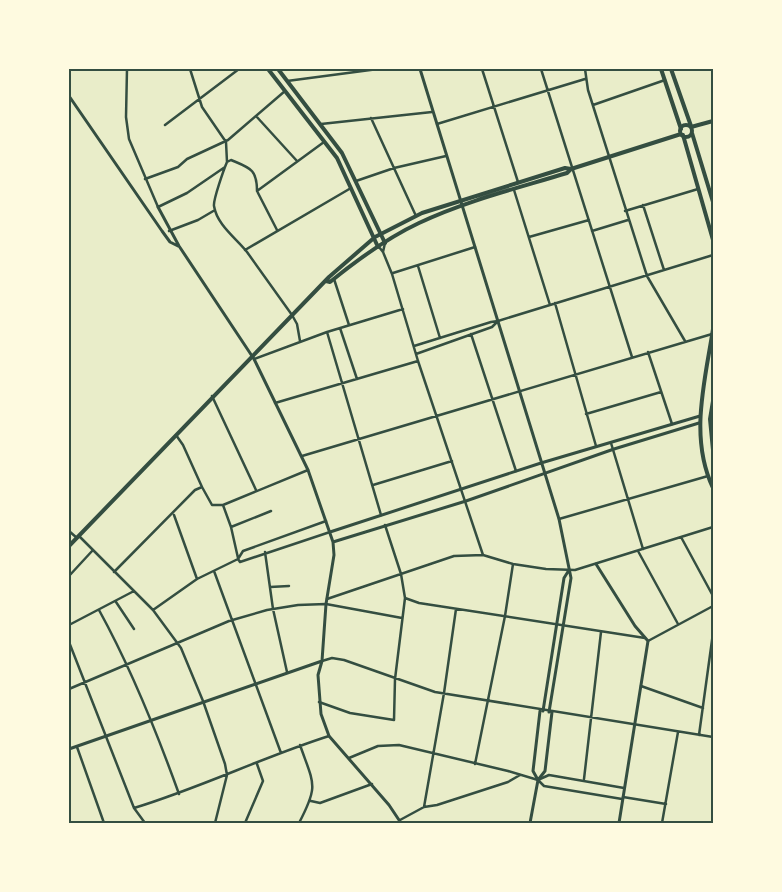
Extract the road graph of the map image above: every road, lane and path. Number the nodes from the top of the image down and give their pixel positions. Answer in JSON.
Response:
{"nodes":[{"id":1,"x":127,"y":69,"type":"edge"},
{"id":2,"x":190,"y":69,"type":"edge"},
{"id":3,"x":239,"y":69,"type":"edge"},
{"id":4,"x":268,"y":69,"type":"edge"},
{"id":5,"x":278,"y":69,"type":"edge"},
{"id":6,"x":378,"y":69,"type":"edge"},
{"id":7,"x":420,"y":69,"type":"edge"},
{"id":8,"x":482,"y":69,"type":"edge"},
{"id":9,"x":541,"y":69,"type":"edge"},
{"id":10,"x":585,"y":69,"type":"edge"},
{"id":11,"x":661,"y":69,"type":"edge"},
{"id":12,"x":670,"y":69,"type":"edge"},
{"id":13,"x":585,"y":78,"type":"junction"},
{"id":14,"x":665,"y":80,"type":"junction"},
{"id":15,"x":288,"y":81,"type":"junction"},
{"id":16,"x":286,"y":90,"type":"junction"},
{"id":17,"x":547,"y":90,"type":"junction"},
{"id":18,"x":69,"y":96,"type":"edge"},
{"id":19,"x":199,"y":98,"type":"junction"},
{"id":20,"x":593,"y":105,"type":"junction"},
{"id":21,"x":493,"y":107,"type":"junction"},
{"id":22,"x":432,"y":112,"type":"junction"},
{"id":23,"x":256,"y":116,"type":"junction"},
{"id":24,"x":371,"y":118,"type":"junction"},
{"id":25,"x":713,"y":121,"type":"edge"},
{"id":26,"x":321,"y":124,"type":"junction"},
{"id":27,"x":436,"y":124,"type":"junction"},
{"id":28,"x":165,"y":125,"type":"dead end"},
{"id":29,"x":691,"y":127,"type":"junction"},
{"id":30,"x":682,"y":133,"type":"junction"},
{"id":31,"x":692,"y":133,"type":"junction"},
{"id":32,"x":326,"y":141,"type":"junction"},
{"id":33,"x":226,"y":142,"type":"junction"},
{"id":34,"x":446,"y":156,"type":"junction"},
{"id":35,"x":609,"y":158,"type":"junction"},
{"id":36,"x":298,"y":161,"type":"junction"},
{"id":37,"x":227,"y":162,"type":"junction"},
{"id":38,"x":225,"y":167,"type":"junction"},
{"id":39,"x":394,"y":168,"type":"junction"},
{"id":40,"x":571,"y":169,"type":"junction"},
{"id":41,"x":145,"y":180,"type":"junction"},
{"id":42,"x":356,"y":181,"type":"junction"},
{"id":43,"x":518,"y":182,"type":"junction"},
{"id":44,"x":352,"y":187,"type":"junction"},
{"id":45,"x":698,"y":188,"type":"junction"},
{"id":46,"x":514,"y":189,"type":"junction"},
{"id":47,"x":257,"y":191,"type":"junction"},
{"id":48,"x":460,"y":200,"type":"junction"},
{"id":49,"x":713,"y":202,"type":"edge"},
{"id":50,"x":643,"y":205,"type":"junction"},
{"id":51,"x":462,"y":206,"type":"junction"},
{"id":52,"x":158,"y":207,"type":"junction"},
{"id":53,"x":215,"y":210,"type":"junction"},
{"id":54,"x":625,"y":210,"type":"junction"},
{"id":55,"x":416,"y":216,"type":"junction"},
{"id":56,"x":589,"y":220,"type":"junction"},
{"id":57,"x":628,"y":220,"type":"junction"},
{"id":58,"x":170,"y":230,"type":"junction"},
{"id":59,"x":277,"y":230,"type":"junction"},
{"id":60,"x":592,"y":231,"type":"junction"},
{"id":61,"x":380,"y":233,"type":"junction"},
{"id":62,"x":375,"y":237,"type":"junction"},
{"id":63,"x":528,"y":237,"type":"junction"},
{"id":64,"x":713,"y":240,"type":"edge"},
{"id":65,"x":385,"y":243,"type":"junction"},
{"id":66,"x":178,"y":246,"type":"junction"},
{"id":67,"x":378,"y":247,"type":"junction"},
{"id":68,"x":475,"y":247,"type":"junction"},
{"id":69,"x":245,"y":250,"type":"junction"},
{"id":70,"x":383,"y":252,"type":"junction"},
{"id":71,"x":713,"y":255,"type":"edge"},
{"id":72,"x":418,"y":266,"type":"junction"},
{"id":73,"x":664,"y":270,"type":"junction"},
{"id":74,"x":392,"y":274,"type":"junction"},
{"id":75,"x":647,"y":276,"type":"junction"},
{"id":76,"x":334,"y":279,"type":"junction"},
{"id":77,"x":326,"y":281,"type":"junction"},
{"id":78,"x":610,"y":286,"type":"junction"},
{"id":79,"x":555,"y":304,"type":"junction"},
{"id":80,"x":550,"y":305,"type":"junction"},
{"id":81,"x":402,"y":309,"type":"junction"},
{"id":82,"x":292,"y":315,"type":"junction"},
{"id":83,"x":498,"y":321,"type":"junction"},
{"id":84,"x":349,"y":325,"type":"junction"},
{"id":85,"x":340,"y":328,"type":"junction"},
{"id":86,"x":713,"y":331,"type":"edge"},
{"id":87,"x":327,"y":332,"type":"junction"},
{"id":88,"x":472,"y":334,"type":"junction"},
{"id":89,"x":440,"y":338,"type":"junction"},
{"id":90,"x":300,"y":341,"type":"junction"},
{"id":91,"x":685,"y":341,"type":"junction"},
{"id":92,"x":414,"y":346,"type":"junction"},
{"id":93,"x":648,"y":352,"type":"junction"},
{"id":94,"x":416,"y":354,"type":"junction"},
{"id":95,"x":632,"y":356,"type":"junction"},
{"id":96,"x":252,"y":357,"type":"junction"},
{"id":97,"x":418,"y":361,"type":"junction"},
{"id":98,"x":575,"y":374,"type":"junction"},
{"id":99,"x":357,"y":379,"type":"junction"},
{"id":100,"x":342,"y":383,"type":"junction"},
{"id":101,"x":519,"y":390,"type":"junction"},
{"id":102,"x":661,"y":392,"type":"junction"},
{"id":103,"x":212,"y":396,"type":"junction"},
{"id":104,"x":491,"y":399,"type":"junction"},
{"id":105,"x":713,"y":401,"type":"edge"},
{"id":106,"x":275,"y":403,"type":"junction"},
{"id":107,"x":713,"y":409,"type":"edge"},
{"id":108,"x":586,"y":414,"type":"junction"},
{"id":109,"x":436,"y":416,"type":"junction"},
{"id":110,"x":710,"y":416,"type":"junction"},
{"id":111,"x":700,"y":419,"type":"junction"},
{"id":112,"x":672,"y":424,"type":"junction"},
{"id":113,"x":175,"y":434,"type":"junction"},
{"id":114,"x":358,"y":439,"type":"junction"},
{"id":115,"x":610,"y":442,"type":"junction"},
{"id":116,"x":596,"y":446,"type":"junction"},
{"id":117,"x":614,"y":449,"type":"junction"},
{"id":118,"x":713,"y":450,"type":"edge"},
{"id":119,"x":302,"y":456,"type":"junction"},
{"id":120,"x":452,"y":461,"type":"junction"},
{"id":121,"x":541,"y":463,"type":"junction"},
{"id":122,"x":308,"y":470,"type":"junction"},
{"id":123,"x":517,"y":471,"type":"junction"},
{"id":124,"x":543,"y":474,"type":"junction"},
{"id":125,"x":709,"y":476,"type":"junction"},
{"id":126,"x":373,"y":485,"type":"junction"},
{"id":127,"x":202,"y":487,"type":"junction"},
{"id":128,"x":713,"y":488,"type":"edge"},
{"id":129,"x":256,"y":490,"type":"junction"},
{"id":130,"x":461,"y":490,"type":"junction"},
{"id":131,"x":628,"y":500,"type":"junction"},
{"id":132,"x":466,"y":501,"type":"junction"},
{"id":133,"x":222,"y":505,"type":"junction"},
{"id":134,"x":271,"y":511,"type":"dead end"},
{"id":135,"x":173,"y":514,"type":"junction"},
{"id":136,"x":382,"y":516,"type":"junction"},
{"id":137,"x":559,"y":519,"type":"junction"},
{"id":138,"x":326,"y":521,"type":"junction"},
{"id":139,"x":385,"y":525,"type":"junction"},
{"id":140,"x":231,"y":527,"type":"junction"},
{"id":141,"x":713,"y":527,"type":"edge"},
{"id":142,"x":69,"y":531,"type":"edge"},
{"id":143,"x":330,"y":532,"type":"junction"},
{"id":144,"x":78,"y":537,"type":"junction"},
{"id":145,"x":681,"y":537,"type":"junction"},
{"id":146,"x":333,"y":542,"type":"junction"},
{"id":147,"x":69,"y":546,"type":"edge"},
{"id":148,"x":643,"y":549,"type":"junction"},
{"id":149,"x":92,"y":550,"type":"junction"},
{"id":150,"x":638,"y":551,"type":"junction"},
{"id":151,"x":265,"y":552,"type":"junction"},
{"id":152,"x":483,"y":555,"type":"junction"},
{"id":153,"x":238,"y":559,"type":"junction"},
{"id":154,"x":513,"y":564,"type":"junction"},
{"id":155,"x":596,"y":564,"type":"junction"},
{"id":156,"x":570,"y":569,"type":"junction"},
{"id":157,"x":214,"y":571,"type":"junction"},
{"id":158,"x":114,"y":572,"type":"junction"},
{"id":159,"x":401,"y":574,"type":"junction"},
{"id":160,"x":69,"y":576,"type":"edge"},
{"id":161,"x":197,"y":579,"type":"junction"},
{"id":162,"x":289,"y":586,"type":"dead end"},
{"id":163,"x":270,"y":588,"type":"junction"},
{"id":164,"x":134,"y":591,"type":"junction"},
{"id":165,"x":713,"y":596,"type":"edge"},
{"id":166,"x":405,"y":598,"type":"junction"},
{"id":167,"x":116,"y":602,"type":"junction"},
{"id":168,"x":326,"y":602,"type":"junction"},
{"id":169,"x":713,"y":606,"type":"edge"},
{"id":170,"x":273,"y":609,"type":"junction"},
{"id":171,"x":456,"y":609,"type":"junction"},
{"id":172,"x":99,"y":610,"type":"junction"},
{"id":173,"x":153,"y":610,"type":"junction"},
{"id":174,"x":505,"y":616,"type":"junction"},
{"id":175,"x":402,"y":618,"type":"junction"},
{"id":176,"x":234,"y":620,"type":"junction"},
{"id":177,"x":69,"y":624,"type":"edge"},
{"id":178,"x":556,"y":624,"type":"junction"},
{"id":179,"x":678,"y":624,"type":"junction"},
{"id":180,"x":563,"y":626,"type":"junction"},
{"id":181,"x":134,"y":629,"type":"dead end"},
{"id":182,"x":601,"y":632,"type":"junction"},
{"id":183,"x":713,"y":633,"type":"edge"},
{"id":184,"x":646,"y":639,"type":"junction"},
{"id":185,"x":69,"y":642,"type":"edge"},
{"id":186,"x":178,"y":644,"type":"junction"},
{"id":187,"x":712,"y":656,"type":"edge"},
{"id":188,"x":322,"y":661,"type":"junction"},
{"id":189,"x":128,"y":664,"type":"junction"},
{"id":190,"x":287,"y":672,"type":"junction"},
{"id":191,"x":395,"y":679,"type":"junction"},
{"id":192,"x":85,"y":680,"type":"junction"},
{"id":193,"x":256,"y":683,"type":"junction"},
{"id":194,"x":640,"y":685,"type":"junction"},
{"id":195,"x":69,"y":689,"type":"edge"},
{"id":196,"x":444,"y":693,"type":"junction"},
{"id":197,"x":203,"y":701,"type":"junction"},
{"id":198,"x":320,"y":702,"type":"junction"},
{"id":199,"x":488,"y":702,"type":"junction"},
{"id":200,"x":703,"y":708,"type":"junction"},
{"id":201,"x":541,"y":711,"type":"junction"},
{"id":202,"x":550,"y":712,"type":"junction"},
{"id":203,"x":591,"y":716,"type":"junction"},
{"id":204,"x":153,"y":721,"type":"junction"},
{"id":205,"x":633,"y":725,"type":"junction"},
{"id":206,"x":678,"y":732,"type":"junction"},
{"id":207,"x":698,"y":735,"type":"junction"},
{"id":208,"x":330,"y":736,"type":"junction"},
{"id":209,"x":105,"y":737,"type":"junction"},
{"id":210,"x":713,"y":737,"type":"edge"},
{"id":211,"x":300,"y":745,"type":"junction"},
{"id":212,"x":76,"y":746,"type":"junction"},
{"id":213,"x":69,"y":749,"type":"edge"},
{"id":214,"x":281,"y":753,"type":"junction"},
{"id":215,"x":434,"y":755,"type":"junction"},
{"id":216,"x":349,"y":758,"type":"junction"},
{"id":217,"x":257,"y":763,"type":"junction"},
{"id":218,"x":475,"y":764,"type":"junction"},
{"id":219,"x":227,"y":775,"type":"junction"},
{"id":220,"x":521,"y":775,"type":"junction"},
{"id":221,"x":584,"y":779,"type":"junction"},
{"id":222,"x":538,"y":780,"type":"junction"},
{"id":223,"x":372,"y":784,"type":"junction"},
{"id":224,"x":625,"y":788,"type":"junction"},
{"id":225,"x":179,"y":794,"type":"junction"},
{"id":226,"x":623,"y":798,"type":"junction"},
{"id":227,"x":311,"y":801,"type":"junction"},
{"id":228,"x":666,"y":804,"type":"junction"},
{"id":229,"x":424,"y":806,"type":"junction"},
{"id":230,"x":134,"y":808,"type":"junction"},
{"id":231,"x":400,"y":822,"type":"edge"},
{"id":232,"x":104,"y":823,"type":"edge"},
{"id":233,"x":145,"y":823,"type":"edge"},
{"id":234,"x":216,"y":823,"type":"edge"},
{"id":235,"x":246,"y":823,"type":"edge"},
{"id":236,"x":299,"y":823,"type":"edge"},
{"id":237,"x":530,"y":823,"type":"edge"},
{"id":238,"x":619,"y":823,"type":"edge"},
{"id":239,"x":662,"y":823,"type":"edge"}],
"edges":[{"from":1,"to":41,"type":"street"},
{"from":2,"to":19,"type":"street"},
{"from":3,"to":19,"type":"street"},
{"from":4,"to":16,"type":"main road"},
{"from":5,"to":15,"type":"main road"},
{"from":6,"to":15,"type":"street"},
{"from":7,"to":22,"type":"street"},
{"from":8,"to":21,"type":"street"},
{"from":9,"to":17,"type":"street"},
{"from":10,"to":13,"type":"street"},
{"from":11,"to":14,"type":"main road"},
{"from":12,"to":29,"type":"main road"},
{"from":13,"to":17,"type":"street"},
{"from":13,"to":20,"type":"street"},
{"from":14,"to":20,"type":"street"},
{"from":14,"to":30,"type":"main road"},
{"from":15,"to":26,"type":"main road"},
{"from":16,"to":23,"type":"street"},
{"from":16,"to":32,"type":"main road"},
{"from":17,"to":21,"type":"street"},
{"from":17,"to":40,"type":"street"},
{"from":18,"to":66,"type":"street"},
{"from":19,"to":28,"type":"street"},
{"from":19,"to":33,"type":"street"},
{"from":20,"to":35,"type":"street"},
{"from":21,"to":27,"type":"street"},
{"from":21,"to":43,"type":"street"},
{"from":22,"to":24,"type":"street"},
{"from":22,"to":27,"type":"street"},
{"from":23,"to":33,"type":"street"},
{"from":23,"to":36,"type":"street"},
{"from":24,"to":26,"type":"street"},
{"from":24,"to":39,"type":"street"},
{"from":25,"to":29,"type":"main road"},
{"from":26,"to":42,"type":"main road"},
{"from":27,"to":34,"type":"street"},
{"from":29,"to":30,"type":"main road"},
{"from":29,"to":31,"type":"main road"},
{"from":30,"to":31,"type":"main road"},
{"from":30,"to":35,"type":"main road"},
{"from":30,"to":45,"type":"main road"},
{"from":31,"to":49,"type":"main road"},
{"from":32,"to":36,"type":"street"},
{"from":32,"to":44,"type":"main road"},
{"from":33,"to":37,"type":"street"},
{"from":33,"to":41,"type":"street"},
{"from":34,"to":39,"type":"street"},
{"from":34,"to":48,"type":"street"},
{"from":35,"to":40,"type":"main road"},
{"from":35,"to":54,"type":"street"},
{"from":36,"to":47,"type":"street"},
{"from":37,"to":38,"type":"street"},
{"from":37,"to":47,"type":"street"},
{"from":38,"to":52,"type":"street"},
{"from":38,"to":53,"type":"street"},
{"from":39,"to":42,"type":"street"},
{"from":39,"to":55,"type":"street"},
{"from":40,"to":43,"type":"main road"},
{"from":40,"to":46,"type":"main road"},
{"from":40,"to":56,"type":"street"},
{"from":41,"to":52,"type":"street"},
{"from":42,"to":61,"type":"main road"},
{"from":43,"to":48,"type":"main road"},
{"from":44,"to":59,"type":"street"},
{"from":44,"to":62,"type":"main road"},
{"from":45,"to":50,"type":"street"},
{"from":45,"to":64,"type":"main road"},
{"from":46,"to":51,"type":"main road"},
{"from":46,"to":63,"type":"street"},
{"from":47,"to":59,"type":"street"},
{"from":48,"to":51,"type":"street"},
{"from":48,"to":55,"type":"main road"},
{"from":50,"to":54,"type":"street"},
{"from":50,"to":73,"type":"street"},
{"from":51,"to":65,"type":"main road"},
{"from":51,"to":68,"type":"street"},
{"from":52,"to":58,"type":"street"},
{"from":53,"to":58,"type":"street"},
{"from":53,"to":69,"type":"street"},
{"from":54,"to":57,"type":"street"},
{"from":55,"to":61,"type":"main road"},
{"from":56,"to":60,"type":"street"},
{"from":56,"to":63,"type":"street"},
{"from":57,"to":60,"type":"street"},
{"from":57,"to":75,"type":"street"},
{"from":58,"to":66,"type":"street"},
{"from":59,"to":69,"type":"street"},
{"from":60,"to":78,"type":"street"},
{"from":61,"to":62,"type":"main road"},
{"from":61,"to":65,"type":"main road"},
{"from":62,"to":67,"type":"main road"},
{"from":62,"to":77,"type":"main road"},
{"from":63,"to":80,"type":"street"},
{"from":65,"to":67,"type":"main road"},
{"from":65,"to":70,"type":"street"},
{"from":66,"to":96,"type":"street"},
{"from":67,"to":70,"type":"street"},
{"from":67,"to":76,"type":"main road"},
{"from":68,"to":72,"type":"street"},
{"from":68,"to":83,"type":"street"},
{"from":69,"to":82,"type":"street"},
{"from":70,"to":74,"type":"street"},
{"from":71,"to":73,"type":"street"},
{"from":72,"to":74,"type":"street"},
{"from":72,"to":89,"type":"street"},
{"from":73,"to":75,"type":"street"},
{"from":74,"to":81,"type":"street"},
{"from":75,"to":78,"type":"street"},
{"from":75,"to":91,"type":"street"},
{"from":76,"to":77,"type":"main road"},
{"from":76,"to":84,"type":"street"},
{"from":77,"to":82,"type":"main road"},
{"from":78,"to":79,"type":"street"},
{"from":78,"to":95,"type":"street"},
{"from":79,"to":80,"type":"street"},
{"from":79,"to":98,"type":"street"},
{"from":80,"to":83,"type":"street"},
{"from":81,"to":84,"type":"street"},
{"from":81,"to":92,"type":"street"},
{"from":82,"to":90,"type":"street"},
{"from":82,"to":96,"type":"main road"},
{"from":83,"to":88,"type":"street"},
{"from":83,"to":89,"type":"street"},
{"from":83,"to":101,"type":"street"},
{"from":84,"to":85,"type":"street"},
{"from":85,"to":87,"type":"street"},
{"from":85,"to":99,"type":"street"},
{"from":86,"to":91,"type":"street"},
{"from":86,"to":111,"type":"main road"},
{"from":87,"to":90,"type":"street"},
{"from":87,"to":100,"type":"street"},
{"from":88,"to":94,"type":"street"},
{"from":88,"to":104,"type":"street"},
{"from":89,"to":92,"type":"street"},
{"from":90,"to":96,"type":"street"},
{"from":91,"to":93,"type":"street"},
{"from":92,"to":94,"type":"street"},
{"from":93,"to":95,"type":"street"},
{"from":93,"to":102,"type":"street"},
{"from":94,"to":97,"type":"street"},
{"from":95,"to":98,"type":"street"},
{"from":96,"to":103,"type":"main road"},
{"from":96,"to":106,"type":"street"},
{"from":97,"to":99,"type":"street"},
{"from":97,"to":109,"type":"street"},
{"from":98,"to":101,"type":"street"},
{"from":98,"to":108,"type":"street"},
{"from":99,"to":100,"type":"street"},
{"from":100,"to":106,"type":"street"},
{"from":100,"to":114,"type":"street"},
{"from":101,"to":104,"type":"street"},
{"from":101,"to":121,"type":"street"},
{"from":102,"to":108,"type":"street"},
{"from":102,"to":112,"type":"street"},
{"from":103,"to":113,"type":"main road"},
{"from":103,"to":129,"type":"street"},
{"from":104,"to":109,"type":"street"},
{"from":104,"to":123,"type":"street"},
{"from":105,"to":107,"type":"main road"},
{"from":106,"to":119,"type":"street"},
{"from":107,"to":110,"type":"main road"},
{"from":108,"to":116,"type":"street"},
{"from":109,"to":114,"type":"street"},
{"from":109,"to":120,"type":"street"},
{"from":110,"to":111,"type":"main road"},
{"from":110,"to":118,"type":"main road"},
{"from":111,"to":112,"type":"street"},
{"from":111,"to":117,"type":"street"},
{"from":111,"to":125,"type":"main road"},
{"from":112,"to":115,"type":"street"},
{"from":113,"to":127,"type":"street"},
{"from":113,"to":144,"type":"main road"},
{"from":114,"to":119,"type":"street"},
{"from":114,"to":126,"type":"street"},
{"from":115,"to":116,"type":"street"},
{"from":115,"to":117,"type":"street"},
{"from":116,"to":121,"type":"street"},
{"from":117,"to":124,"type":"street"},
{"from":117,"to":131,"type":"street"},
{"from":119,"to":122,"type":"street"},
{"from":120,"to":126,"type":"street"},
{"from":120,"to":130,"type":"street"},
{"from":121,"to":123,"type":"street"},
{"from":121,"to":124,"type":"street"},
{"from":122,"to":129,"type":"street"},
{"from":122,"to":138,"type":"street"},
{"from":123,"to":130,"type":"street"},
{"from":124,"to":132,"type":"street"},
{"from":124,"to":137,"type":"street"},
{"from":125,"to":128,"type":"main road"},
{"from":125,"to":131,"type":"street"},
{"from":126,"to":136,"type":"street"},
{"from":127,"to":133,"type":"street"},
{"from":127,"to":135,"type":"street"},
{"from":129,"to":133,"type":"street"},
{"from":130,"to":132,"type":"street"},
{"from":130,"to":136,"type":"street"},
{"from":131,"to":137,"type":"street"},
{"from":131,"to":148,"type":"street"},
{"from":132,"to":139,"type":"street"},
{"from":132,"to":152,"type":"street"},
{"from":133,"to":140,"type":"street"},
{"from":134,"to":140,"type":"street"},
{"from":135,"to":158,"type":"street"},
{"from":135,"to":161,"type":"street"},
{"from":136,"to":143,"type":"street"},
{"from":137,"to":156,"type":"street"},
{"from":138,"to":143,"type":"street"},
{"from":138,"to":153,"type":"street"},
{"from":139,"to":146,"type":"street"},
{"from":139,"to":159,"type":"street"},
{"from":140,"to":153,"type":"street"},
{"from":141,"to":145,"type":"street"},
{"from":142,"to":144,"type":"street"},
{"from":143,"to":146,"type":"street"},
{"from":143,"to":151,"type":"street"},
{"from":144,"to":147,"type":"main road"},
{"from":144,"to":149,"type":"street"},
{"from":145,"to":148,"type":"street"},
{"from":145,"to":165,"type":"street"},
{"from":146,"to":168,"type":"street"},
{"from":148,"to":150,"type":"street"},
{"from":149,"to":158,"type":"street"},
{"from":149,"to":160,"type":"street"},
{"from":150,"to":155,"type":"street"},
{"from":150,"to":179,"type":"street"},
{"from":151,"to":153,"type":"street"},
{"from":151,"to":163,"type":"street"},
{"from":152,"to":154,"type":"street"},
{"from":152,"to":159,"type":"street"},
{"from":153,"to":157,"type":"street"},
{"from":154,"to":156,"type":"street"},
{"from":154,"to":174,"type":"street"},
{"from":155,"to":156,"type":"street"},
{"from":155,"to":184,"type":"street"},
{"from":156,"to":178,"type":"street"},
{"from":156,"to":180,"type":"street"},
{"from":157,"to":161,"type":"street"},
{"from":157,"to":176,"type":"street"},
{"from":158,"to":164,"type":"street"},
{"from":159,"to":166,"type":"street"},
{"from":159,"to":168,"type":"street"},
{"from":161,"to":173,"type":"street"},
{"from":162,"to":163,"type":"street"},
{"from":163,"to":170,"type":"street"},
{"from":164,"to":167,"type":"street"},
{"from":164,"to":173,"type":"street"},
{"from":166,"to":171,"type":"street"},
{"from":166,"to":175,"type":"street"},
{"from":167,"to":172,"type":"street"},
{"from":167,"to":181,"type":"street"},
{"from":168,"to":170,"type":"street"},
{"from":168,"to":175,"type":"street"},
{"from":168,"to":188,"type":"street"},
{"from":169,"to":179,"type":"street"},
{"from":170,"to":176,"type":"street"},
{"from":170,"to":190,"type":"street"},
{"from":171,"to":174,"type":"street"},
{"from":171,"to":196,"type":"street"},
{"from":172,"to":177,"type":"street"},
{"from":172,"to":189,"type":"street"},
{"from":173,"to":186,"type":"street"},
{"from":174,"to":178,"type":"street"},
{"from":174,"to":199,"type":"street"},
{"from":175,"to":191,"type":"street"},
{"from":176,"to":186,"type":"street"},
{"from":176,"to":193,"type":"street"},
{"from":178,"to":180,"type":"street"},
{"from":178,"to":201,"type":"street"},
{"from":179,"to":184,"type":"street"},
{"from":180,"to":182,"type":"street"},
{"from":180,"to":202,"type":"street"},
{"from":182,"to":184,"type":"street"},
{"from":182,"to":203,"type":"street"},
{"from":183,"to":187,"type":"street"},
{"from":184,"to":194,"type":"street"},
{"from":185,"to":192,"type":"street"},
{"from":186,"to":189,"type":"street"},
{"from":186,"to":197,"type":"street"},
{"from":187,"to":200,"type":"street"},
{"from":188,"to":190,"type":"street"},
{"from":188,"to":191,"type":"street"},
{"from":188,"to":198,"type":"street"},
{"from":189,"to":192,"type":"street"},
{"from":189,"to":204,"type":"street"},
{"from":190,"to":193,"type":"street"},
{"from":191,"to":196,"type":"street"},
{"from":191,"to":198,"type":"street"},
{"from":192,"to":195,"type":"street"},
{"from":192,"to":209,"type":"street"},
{"from":193,"to":197,"type":"street"},
{"from":193,"to":214,"type":"street"},
{"from":194,"to":200,"type":"street"},
{"from":194,"to":205,"type":"street"},
{"from":196,"to":199,"type":"street"},
{"from":196,"to":215,"type":"street"},
{"from":197,"to":204,"type":"street"},
{"from":197,"to":219,"type":"street"},
{"from":198,"to":208,"type":"street"},
{"from":199,"to":201,"type":"street"},
{"from":199,"to":218,"type":"street"},
{"from":200,"to":207,"type":"street"},
{"from":201,"to":202,"type":"street"},
{"from":201,"to":222,"type":"street"},
{"from":202,"to":203,"type":"street"},
{"from":202,"to":222,"type":"street"},
{"from":203,"to":205,"type":"street"},
{"from":203,"to":221,"type":"street"},
{"from":204,"to":209,"type":"street"},
{"from":204,"to":225,"type":"street"},
{"from":205,"to":206,"type":"street"},
{"from":205,"to":224,"type":"street"},
{"from":206,"to":207,"type":"street"},
{"from":206,"to":228,"type":"street"},
{"from":207,"to":210,"type":"street"},
{"from":208,"to":211,"type":"street"},
{"from":208,"to":216,"type":"street"},
{"from":209,"to":212,"type":"street"},
{"from":209,"to":230,"type":"street"},
{"from":211,"to":214,"type":"street"},
{"from":211,"to":227,"type":"street"},
{"from":212,"to":213,"type":"street"},
{"from":212,"to":232,"type":"street"},
{"from":214,"to":217,"type":"street"},
{"from":215,"to":216,"type":"street"},
{"from":215,"to":218,"type":"street"},
{"from":215,"to":229,"type":"street"},
{"from":216,"to":223,"type":"street"},
{"from":217,"to":219,"type":"street"},
{"from":217,"to":235,"type":"street"},
{"from":218,"to":220,"type":"street"},
{"from":219,"to":225,"type":"street"},
{"from":219,"to":234,"type":"street"},
{"from":220,"to":222,"type":"street"},
{"from":220,"to":229,"type":"street"},
{"from":221,"to":222,"type":"street"},
{"from":221,"to":224,"type":"street"},
{"from":222,"to":226,"type":"street"},
{"from":222,"to":237,"type":"street"},
{"from":223,"to":227,"type":"street"},
{"from":223,"to":231,"type":"street"},
{"from":224,"to":226,"type":"street"},
{"from":225,"to":230,"type":"street"},
{"from":226,"to":228,"type":"street"},
{"from":226,"to":238,"type":"street"},
{"from":227,"to":236,"type":"street"},
{"from":228,"to":239,"type":"street"},
{"from":229,"to":231,"type":"street"},
{"from":230,"to":233,"type":"street"}]}
